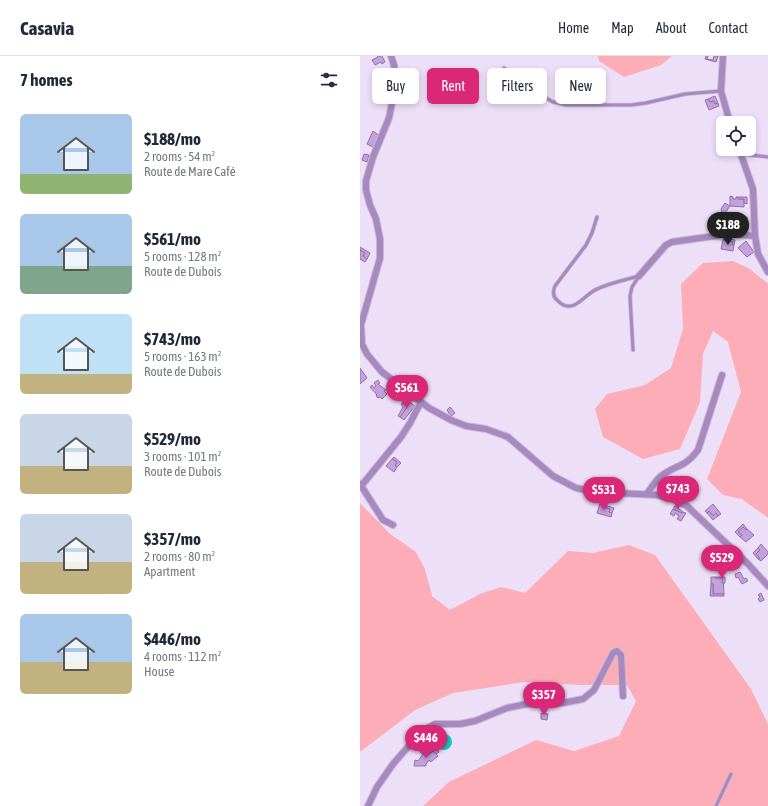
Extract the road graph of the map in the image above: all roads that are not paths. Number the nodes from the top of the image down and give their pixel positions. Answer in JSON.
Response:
{"nodes":[{"id":1,"x":391,"y":56,"type":"edge"},
{"id":2,"x":723,"y":56,"type":"edge"},
{"id":3,"x":721,"y":91,"type":"junction"},
{"id":4,"x":547,"y":99,"type":"edge"},
{"id":5,"x":728,"y":116,"type":"edge"},
{"id":6,"x":756,"y":155,"type":"edge"},
{"id":7,"x":741,"y":156,"type":"edge"},
{"id":8,"x":768,"y":157,"type":"edge"},
{"id":9,"x":597,"y":216,"type":"dead end"},
{"id":10,"x":754,"y":236,"type":"junction"},
{"id":11,"x":768,"y":272,"type":"edge"},
{"id":12,"x":639,"y":276,"type":"junction"},
{"id":13,"x":361,"y":340,"type":"edge"},
{"id":14,"x":633,"y":350,"type":"dead end"},
{"id":15,"x":722,"y":375,"type":"dead end"},
{"id":16,"x":421,"y":402,"type":"junction"},
{"id":17,"x":361,"y":485,"type":"edge"},
{"id":18,"x":647,"y":494,"type":"junction"},
{"id":19,"x":393,"y":525,"type":"dead end"},
{"id":20,"x":768,"y":586,"type":"edge"},
{"id":21,"x":623,"y":696,"type":"dead end"},
{"id":22,"x":731,"y":774,"type":"dead end"},
{"id":23,"x":368,"y":806,"type":"edge"},
{"id":24,"x":716,"y":806,"type":"edge"}],
"edges":[{"from":1,"to":13,"type":"street"},
{"from":2,"to":3,"type":"street"},
{"from":3,"to":4,"type":"lane"},
{"from":3,"to":5,"type":"street"},
{"from":6,"to":8,"type":"lane"},
{"from":7,"to":10,"type":"street"},
{"from":9,"to":12,"type":"lane"},
{"from":10,"to":11,"type":"street"},
{"from":10,"to":12,"type":"street"},
{"from":12,"to":14,"type":"lane"},
{"from":13,"to":16,"type":"street"},
{"from":15,"to":18,"type":"street"},
{"from":16,"to":17,"type":"street"},
{"from":16,"to":18,"type":"street"},
{"from":17,"to":19,"type":"street"},
{"from":18,"to":20,"type":"street"},
{"from":21,"to":23,"type":"street"},
{"from":22,"to":24,"type":"lane"}]}
